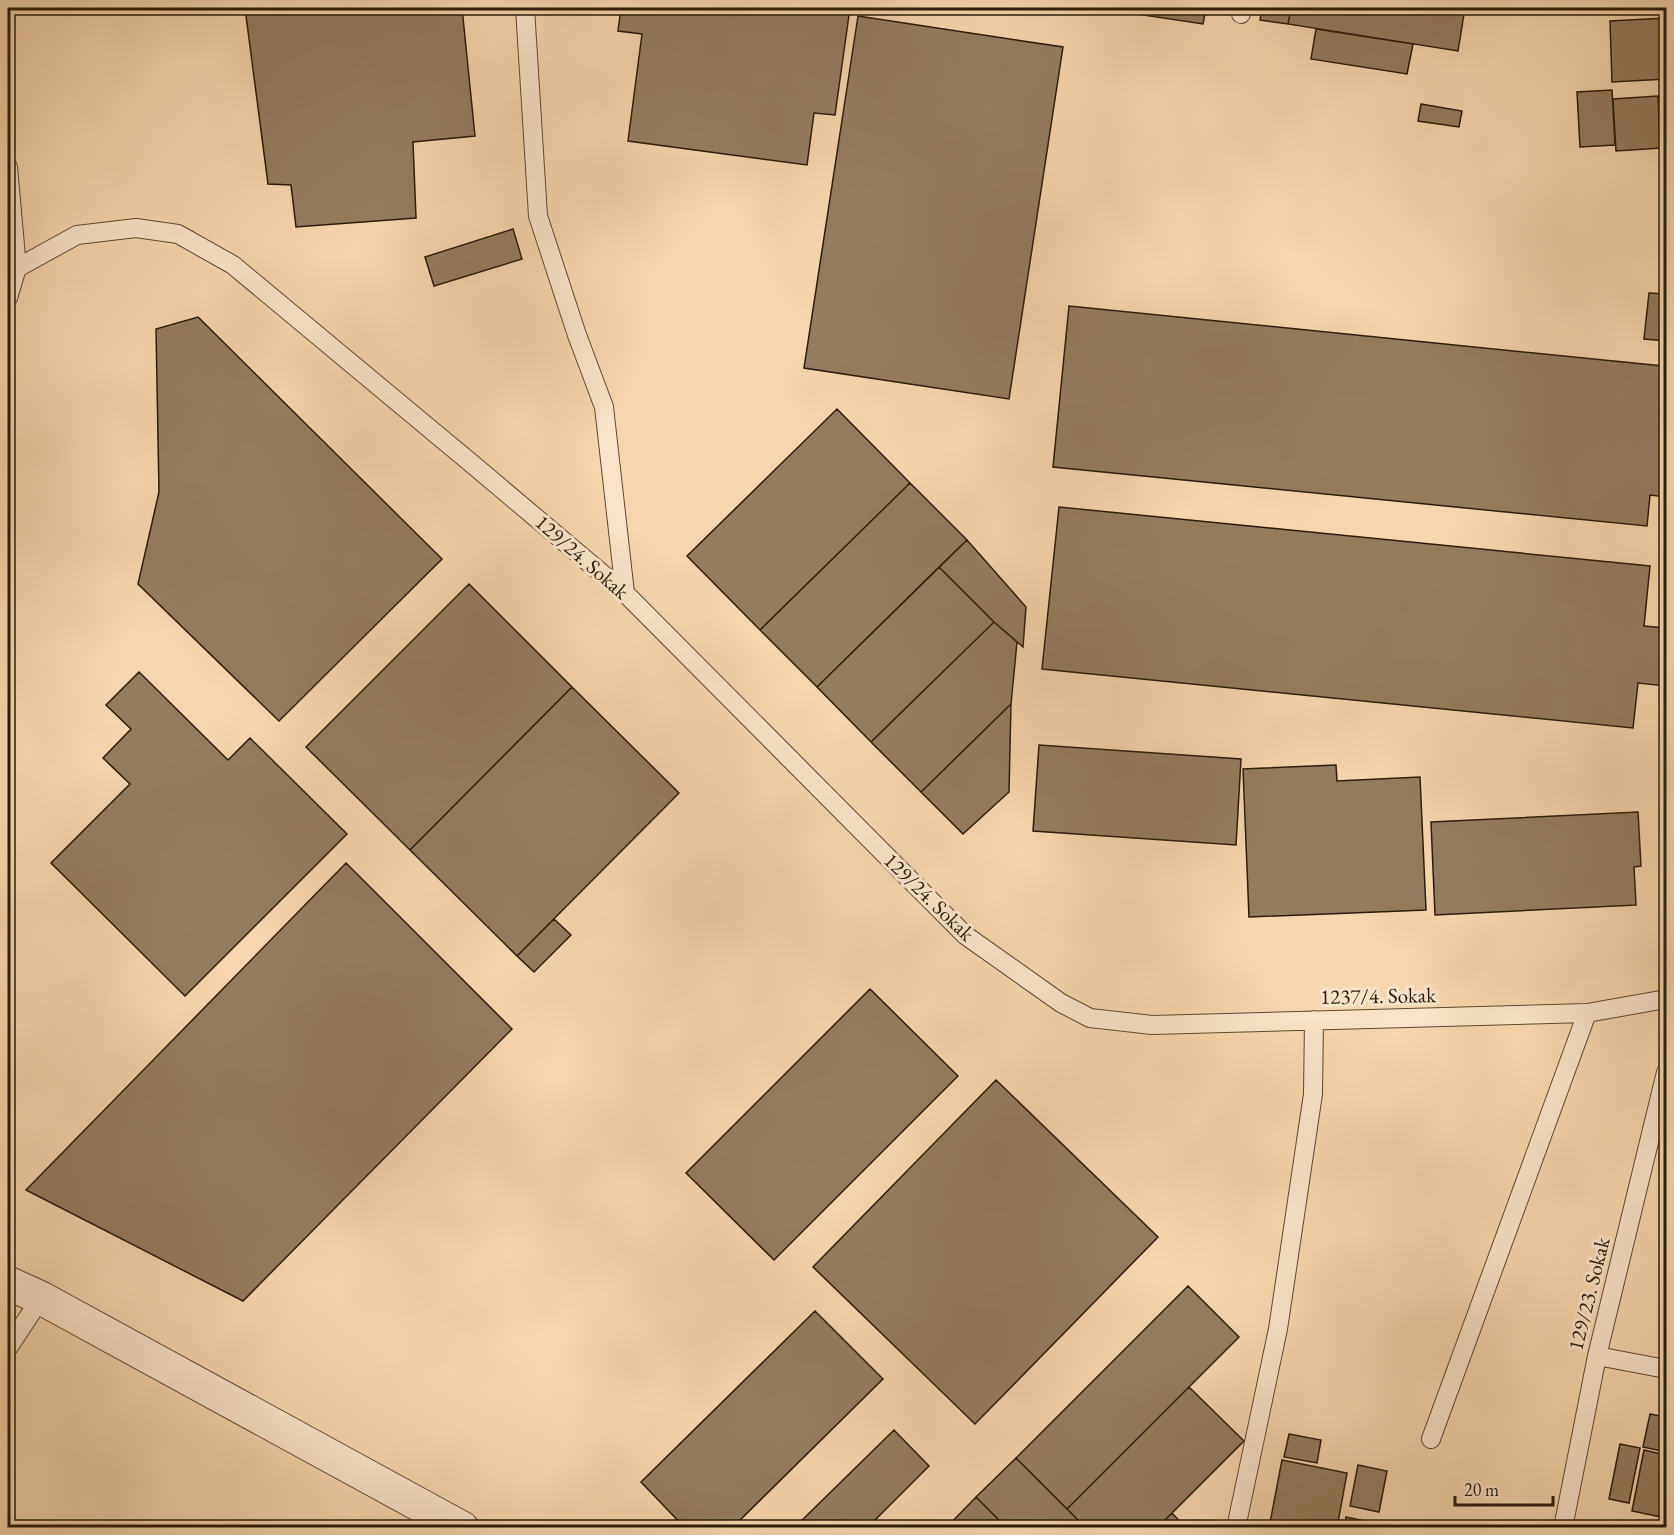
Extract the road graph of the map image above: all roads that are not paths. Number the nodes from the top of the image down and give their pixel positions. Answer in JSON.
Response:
{"nodes":[{"id":1,"x":525,"y":8,"type":"edge"},
{"id":2,"x":8,"y":167,"type":"edge"},
{"id":3,"x":17,"y":268,"type":"junction"},
{"id":4,"x":8,"y":298,"type":"edge"},
{"id":5,"x":625,"y":594,"type":"junction"},
{"id":6,"x":1666,"y":999,"type":"edge"},
{"id":7,"x":1587,"y":1013,"type":"junction"},
{"id":8,"x":1090,"y":1018,"type":"joint"},
{"id":9,"x":1314,"y":1020,"type":"junction"},
{"id":10,"x":1666,"y":1072,"type":"edge"},
{"id":11,"x":8,"y":1283,"type":"edge"},
{"id":12,"x":41,"y":1298,"type":"junction"},
{"id":13,"x":8,"y":1348,"type":"edge"},
{"id":14,"x":1596,"y":1356,"type":"junction"},
{"id":15,"x":1666,"y":1369,"type":"edge"},
{"id":16,"x":1431,"y":1439,"type":"dead end"},
{"id":17,"x":461,"y":1527,"type":"edge"},
{"id":18,"x":1236,"y":1527,"type":"edge"},
{"id":19,"x":1563,"y":1527,"type":"edge"}],
"edges":[{"from":1,"to":5,"type":"lane"},
{"from":2,"to":3,"type":"lane"},
{"from":3,"to":4,"type":"lane"},
{"from":3,"to":5,"type":"lane","name":"129/24. Sokak"},
{"from":5,"to":8,"type":"lane","name":"129/24. Sokak"},
{"from":6,"to":7,"type":"lane","name":"1237/4. Sokak"},
{"from":7,"to":9,"type":"lane","name":"1237/4. Sokak"},
{"from":7,"to":16,"type":"lane"},
{"from":8,"to":9,"type":"lane","name":"1237/4. Sokak"},
{"from":9,"to":18,"type":"lane"},
{"from":10,"to":14,"type":"lane","name":"129/23. Sokak"},
{"from":11,"to":12,"type":"street"},
{"from":12,"to":13,"type":"lane"},
{"from":12,"to":17,"type":"street"},
{"from":14,"to":15,"type":"lane"},
{"from":14,"to":19,"type":"lane","name":"129/23. Sokak"}]}
